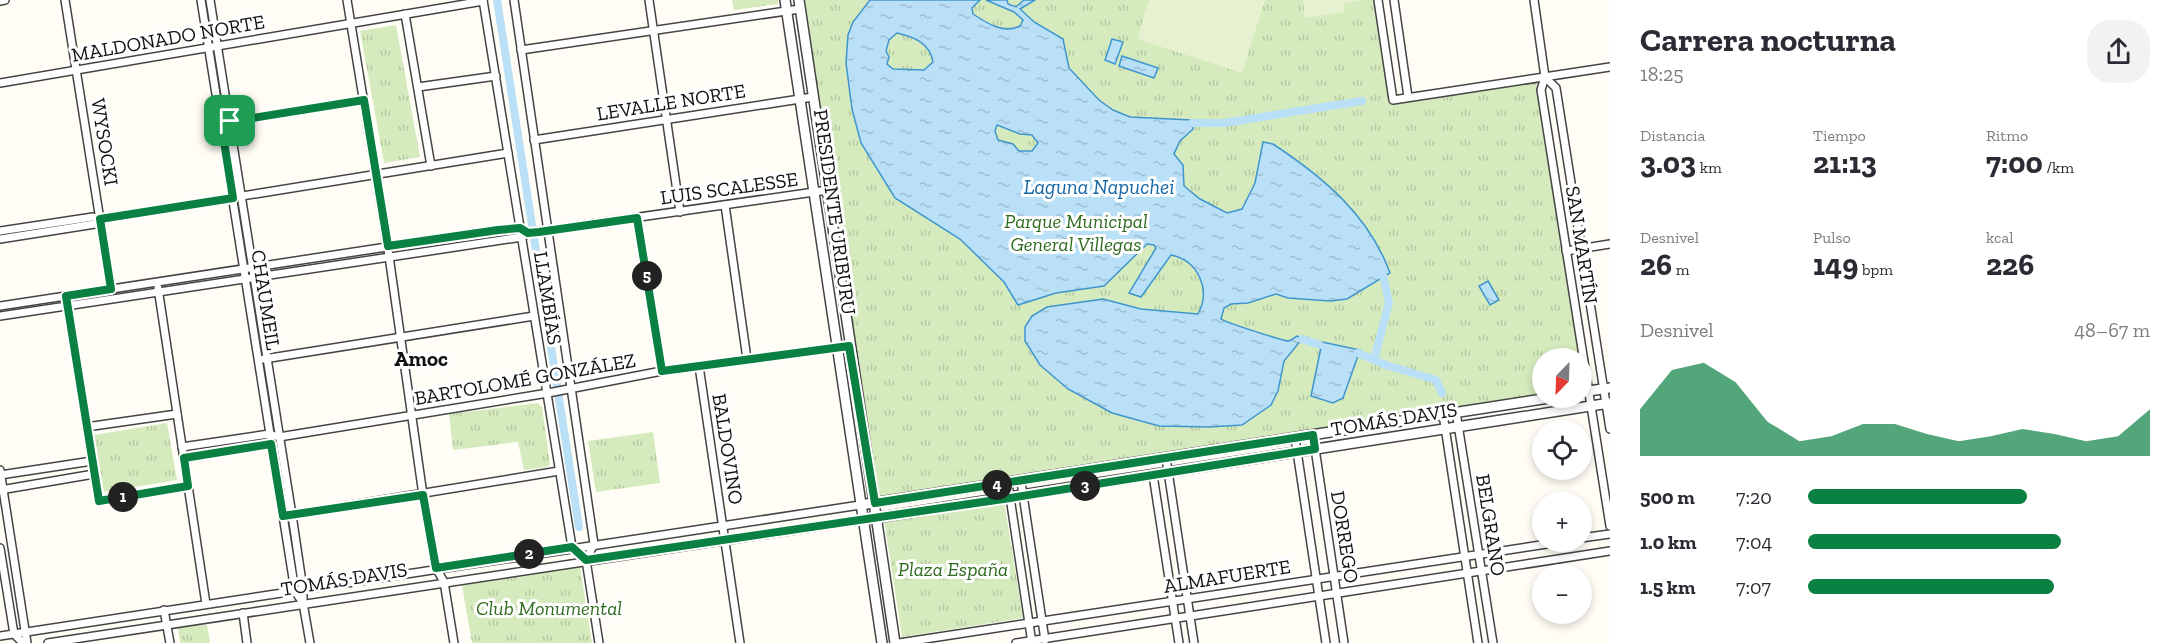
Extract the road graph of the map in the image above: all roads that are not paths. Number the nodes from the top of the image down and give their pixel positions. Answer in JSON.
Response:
{"nodes":[{"id":1,"x":5,"y":0,"type":"edge"},
{"id":2,"x":65,"y":0,"type":"edge"},
{"id":3,"x":201,"y":0,"type":"edge"},
{"id":4,"x":210,"y":0,"type":"edge"},
{"id":5,"x":347,"y":0,"type":"edge"},
{"id":6,"x":483,"y":0,"type":"edge"},
{"id":7,"x":514,"y":0,"type":"edge"},
{"id":8,"x":649,"y":0,"type":"edge"},
{"id":9,"x":785,"y":0,"type":"edge"},
{"id":10,"x":1378,"y":0,"type":"edge"},
{"id":11,"x":1394,"y":0,"type":"edge"},
{"id":12,"x":1534,"y":0,"type":"edge"},
{"id":13,"x":0,"y":1,"type":"edge"},
{"id":14,"x":800,"y":5,"type":"edge"},
{"id":15,"x":787,"y":11,"type":"junction"},
{"id":16,"x":405,"y":14,"type":"junction"},
{"id":17,"x":351,"y":23,"type":"junction"},
{"id":18,"x":654,"y":30,"type":"junction"},
{"id":19,"x":218,"y":46,"type":"junction"},
{"id":20,"x":209,"y":47,"type":"junction"},
{"id":21,"x":521,"y":50,"type":"junction"},
{"id":22,"x":1610,"y":66,"type":"edge"},
{"id":23,"x":77,"y":71,"type":"junction"},
{"id":24,"x":495,"y":76,"type":"junction"},
{"id":25,"x":1545,"y":76,"type":"junction"},
{"id":26,"x":0,"y":83,"type":"edge"},
{"id":27,"x":418,"y":87,"type":"junction"},
{"id":28,"x":813,"y":97,"type":"junction"},
{"id":29,"x":1408,"y":98,"type":"junction"},
{"id":30,"x":800,"y":99,"type":"junction"},
{"id":31,"x":364,"y":100,"type":"junction"},
{"id":32,"x":667,"y":118,"type":"junction"},
{"id":33,"x":230,"y":121,"type":"junction"},
{"id":34,"x":221,"y":123,"type":"junction"},
{"id":35,"x":534,"y":140,"type":"junction"},
{"id":36,"x":508,"y":153,"type":"junction"},
{"id":37,"x":431,"y":166,"type":"junction"},
{"id":38,"x":376,"y":174,"type":"junction"},
{"id":39,"x":828,"y":190,"type":"junction"},
{"id":40,"x":814,"y":193,"type":"junction"},
{"id":41,"x":242,"y":197,"type":"junction"},
{"id":42,"x":233,"y":198,"type":"junction"},
{"id":43,"x":725,"y":205,"type":"junction"},
{"id":44,"x":680,"y":212,"type":"junction"},
{"id":45,"x":637,"y":218,"type":"junction"},
{"id":46,"x":100,"y":219,"type":"junction"},
{"id":47,"x":520,"y":228,"type":"junction"},
{"id":48,"x":0,"y":231,"type":"edge"},
{"id":49,"x":548,"y":232,"type":"junction"},
{"id":50,"x":525,"y":235,"type":"junction"},
{"id":51,"x":0,"y":239,"type":"edge"},
{"id":52,"x":1610,"y":244,"type":"edge"},
{"id":53,"x":388,"y":246,"type":"junction"},
{"id":54,"x":1581,"y":248,"type":"junction"},
{"id":55,"x":1566,"y":251,"type":"junction"},
{"id":56,"x":389,"y":256,"type":"junction"},
{"id":57,"x":253,"y":267,"type":"junction"},
{"id":58,"x":244,"y":269,"type":"junction"},
{"id":59,"x":255,"y":277,"type":"junction"},
{"id":60,"x":245,"y":278,"type":"junction"},
{"id":61,"x":157,"y":282,"type":"junction"},
{"id":62,"x":111,"y":289,"type":"junction"},
{"id":63,"x":159,"y":291,"type":"junction"},
{"id":64,"x":66,"y":296,"type":"junction"},
{"id":65,"x":68,"y":305,"type":"junction"},
{"id":66,"x":0,"y":306,"type":"edge"},
{"id":67,"x":0,"y":316,"type":"edge"},
{"id":68,"x":534,"y":316,"type":"junction"},
{"id":69,"x":402,"y":337,"type":"junction"},
{"id":70,"x":849,"y":346,"type":"junction"},
{"id":71,"x":836,"y":347,"type":"junction"},
{"id":72,"x":1579,"y":348,"type":"edge"},
{"id":73,"x":267,"y":358,"type":"junction"},
{"id":74,"x":747,"y":359,"type":"junction"},
{"id":75,"x":259,"y":360,"type":"junction"},
{"id":76,"x":699,"y":366,"type":"junction"},
{"id":77,"x":662,"y":371,"type":"junction"},
{"id":78,"x":1607,"y":388,"type":"edge"},
{"id":79,"x":569,"y":389,"type":"junction"},
{"id":80,"x":1592,"y":391,"type":"edge"},
{"id":81,"x":551,"y":393,"type":"junction"},
{"id":82,"x":1532,"y":401,"type":"edge"},
{"id":83,"x":1608,"y":403,"type":"edge"},
{"id":84,"x":1592,"y":405,"type":"edge"},
{"id":85,"x":1572,"y":408,"type":"edge"},
{"id":86,"x":1591,"y":408,"type":"edge"},
{"id":87,"x":1456,"y":412,"type":"junction"},
{"id":88,"x":177,"y":414,"type":"junction"},
{"id":89,"x":1443,"y":414,"type":"junction"},
{"id":90,"x":412,"y":416,"type":"junction"},
{"id":91,"x":1459,"y":426,"type":"junction"},
{"id":92,"x":86,"y":428,"type":"junction"},
{"id":93,"x":1445,"y":429,"type":"junction"},
{"id":94,"x":1610,"y":429,"type":"edge"},
{"id":95,"x":269,"y":434,"type":"junction"},
{"id":96,"x":1313,"y":435,"type":"junction"},
{"id":97,"x":279,"y":436,"type":"junction"},
{"id":98,"x":1295,"y":438,"type":"junction"},
{"id":99,"x":271,"y":444,"type":"junction"},
{"id":100,"x":182,"y":447,"type":"junction"},
{"id":101,"x":1315,"y":449,"type":"junction"},
{"id":102,"x":1297,"y":452,"type":"junction"},
{"id":103,"x":184,"y":458,"type":"junction"},
{"id":104,"x":1166,"y":458,"type":"junction"},
{"id":105,"x":92,"y":461,"type":"junction"},
{"id":106,"x":0,"y":470,"type":"edge"},
{"id":107,"x":560,"y":471,"type":"junction"},
{"id":108,"x":1168,"y":473,"type":"junction"},
{"id":109,"x":94,"y":474,"type":"junction"},
{"id":110,"x":0,"y":475,"type":"edge"},
{"id":111,"x":1153,"y":475,"type":"junction"},
{"id":112,"x":1021,"y":482,"type":"junction"},
{"id":113,"x":1008,"y":484,"type":"junction"},
{"id":114,"x":188,"y":486,"type":"junction"},
{"id":115,"x":2,"y":490,"type":"edge"},
{"id":116,"x":423,"y":495,"type":"junction"},
{"id":117,"x":1023,"y":496,"type":"junction"},
{"id":118,"x":1010,"y":498,"type":"junction"},
{"id":119,"x":875,"y":503,"type":"junction"},
{"id":120,"x":860,"y":505,"type":"junction"},
{"id":121,"x":292,"y":514,"type":"junction"},
{"id":122,"x":283,"y":516,"type":"junction"},
{"id":123,"x":877,"y":518,"type":"junction"},
{"id":124,"x":862,"y":519,"type":"junction"},
{"id":125,"x":723,"y":524,"type":"junction"},
{"id":126,"x":1610,"y":526,"type":"edge"},
{"id":127,"x":1610,"y":534,"type":"edge"},
{"id":128,"x":1592,"y":536,"type":"edge"},
{"id":129,"x":725,"y":538,"type":"junction"},
{"id":130,"x":594,"y":544,"type":"junction"},
{"id":131,"x":1532,"y":546,"type":"edge"},
{"id":132,"x":572,"y":547,"type":"junction"},
{"id":133,"x":0,"y":548,"type":"edge"},
{"id":134,"x":1610,"y":551,"type":"edge"},
{"id":135,"x":1480,"y":554,"type":"junction"},
{"id":136,"x":1466,"y":556,"type":"junction"},
{"id":137,"x":586,"y":560,"type":"junction"},
{"id":138,"x":436,"y":568,"type":"junction"},
{"id":139,"x":1482,"y":571,"type":"junction"},
{"id":140,"x":1468,"y":573,"type":"junction"},
{"id":141,"x":1334,"y":576,"type":"junction"},
{"id":142,"x":1316,"y":579,"type":"junction"},
{"id":143,"x":444,"y":582,"type":"junction"},
{"id":144,"x":299,"y":590,"type":"junction"},
{"id":145,"x":1337,"y":594,"type":"junction"},
{"id":146,"x":1319,"y":596,"type":"junction"},
{"id":147,"x":1188,"y":599,"type":"junction"},
{"id":148,"x":1172,"y":601,"type":"junction"},
{"id":149,"x":303,"y":603,"type":"junction"},
{"id":150,"x":206,"y":604,"type":"junction"},
{"id":151,"x":164,"y":610,"type":"junction"},
{"id":152,"x":243,"y":613,"type":"junction"},
{"id":153,"x":1190,"y":616,"type":"junction"},
{"id":154,"x":1175,"y":618,"type":"junction"},
{"id":155,"x":1042,"y":621,"type":"junction"},
{"id":156,"x":1029,"y":623,"type":"junction"},
{"id":157,"x":168,"y":624,"type":"junction"},
{"id":158,"x":26,"y":632,"type":"junction"},
{"id":159,"x":14,"y":634,"type":"junction"},
{"id":160,"x":0,"y":636,"type":"edge"},
{"id":161,"x":1045,"y":641,"type":"edge"},
{"id":162,"x":1032,"y":642,"type":"edge"},
{"id":163,"x":25,"y":643,"type":"edge"},
{"id":164,"x":48,"y":643,"type":"edge"},
{"id":165,"x":170,"y":643,"type":"edge"},
{"id":166,"x":247,"y":643,"type":"edge"},
{"id":167,"x":310,"y":643,"type":"edge"},
{"id":168,"x":454,"y":643,"type":"edge"},
{"id":169,"x":599,"y":643,"type":"edge"},
{"id":170,"x":740,"y":643,"type":"edge"},
{"id":171,"x":882,"y":643,"type":"edge"},
{"id":172,"x":897,"y":643,"type":"edge"},
{"id":173,"x":1016,"y":643,"type":"edge"},
{"id":174,"x":1179,"y":643,"type":"edge"},
{"id":175,"x":1194,"y":643,"type":"edge"},
{"id":176,"x":1326,"y":643,"type":"edge"},
{"id":177,"x":1344,"y":643,"type":"edge"},
{"id":178,"x":1478,"y":643,"type":"edge"},
{"id":179,"x":1493,"y":643,"type":"edge"}],
"edges":[{"from":1,"to":13,"type":"street"},
{"from":2,"to":23,"type":"street","name":"WYSOCKI"},
{"from":3,"to":20,"type":"street","name":"CHAUMEIL"},
{"from":4,"to":19,"type":"street","name":"CHAUMEIL"},
{"from":5,"to":17,"type":"street"},
{"from":6,"to":16,"type":"street","name":"MALDONADO NORTE"},
{"from":6,"to":24,"type":"street","name":"LLAMBÍAS"},
{"from":7,"to":21,"type":"street","name":"LLAMBÍAS"},
{"from":8,"to":18,"type":"street"},
{"from":9,"to":15,"type":"street","name":"PRESIDENTE URIBURU"},
{"from":10,"to":29,"type":"street"},
{"from":11,"to":29,"type":"street"},
{"from":12,"to":25,"type":"street","name":"SAN MARTÍN"},
{"from":14,"to":15,"type":"street"},
{"from":14,"to":28,"type":"street","name":"PRESIDENTE URIBURU"},
{"from":15,"to":18,"type":"street"},
{"from":15,"to":30,"type":"street","name":"PRESIDENTE URIBURU"},
{"from":16,"to":17,"type":"street","name":"MALDONADO NORTE"},
{"from":16,"to":27,"type":"street"},
{"from":17,"to":19,"type":"street","name":"MALDONADO NORTE"},
{"from":17,"to":31,"type":"street"},
{"from":18,"to":21,"type":"street"},
{"from":18,"to":32,"type":"street"},
{"from":19,"to":20,"type":"street","name":"MALDONADO NORTE"},
{"from":19,"to":33,"type":"street","name":"CHAUMEIL"},
{"from":20,"to":23,"type":"street","name":"MALDONADO NORTE"},
{"from":20,"to":34,"type":"street","name":"CHAUMEIL"},
{"from":21,"to":35,"type":"street","name":"LLAMBÍAS"},
{"from":22,"to":25,"type":"street"},
{"from":23,"to":26,"type":"street","name":"MALDONADO NORTE"},
{"from":23,"to":46,"type":"street","name":"WYSOCKI"},
{"from":24,"to":27,"type":"street"},
{"from":24,"to":36,"type":"street","name":"LLAMBÍAS"},
{"from":25,"to":29,"type":"street"},
{"from":25,"to":54,"type":"street","name":"SAN MARTÍN"},
{"from":25,"to":55,"type":"street","name":"SAN MARTÍN"},
{"from":27,"to":37,"type":"street"},
{"from":28,"to":30,"type":"street","name":"LEVALLE NORTE"},
{"from":28,"to":39,"type":"street","name":"PRESIDENTE URIBURU"},
{"from":30,"to":32,"type":"street","name":"LEVALLE NORTE"},
{"from":30,"to":40,"type":"street","name":"PRESIDENTE URIBURU"},
{"from":31,"to":33,"type":"street"},
{"from":31,"to":38,"type":"street"},
{"from":32,"to":35,"type":"street","name":"LEVALLE NORTE"},
{"from":32,"to":44,"type":"street"},
{"from":33,"to":34,"type":"street"},
{"from":33,"to":41,"type":"street","name":"CHAUMEIL"},
{"from":34,"to":42,"type":"street","name":"CHAUMEIL"},
{"from":35,"to":49,"type":"street","name":"LLAMBÍAS"},
{"from":36,"to":37,"type":"street"},
{"from":36,"to":47,"type":"street","name":"LLAMBÍAS"},
{"from":37,"to":38,"type":"street"},
{"from":38,"to":41,"type":"street"},
{"from":38,"to":53,"type":"street"},
{"from":39,"to":40,"type":"street","name":"LUIS SCALESSE"},
{"from":39,"to":70,"type":"street","name":"PRESIDENTE URIBURU"},
{"from":40,"to":43,"type":"street","name":"LUIS SCALESSE"},
{"from":40,"to":71,"type":"street","name":"PRESIDENTE URIBURU"},
{"from":41,"to":42,"type":"street"},
{"from":41,"to":57,"type":"street","name":"CHAUMEIL"},
{"from":42,"to":46,"type":"street"},
{"from":42,"to":58,"type":"street","name":"CHAUMEIL"},
{"from":43,"to":44,"type":"street","name":"LUIS SCALESSE"},
{"from":43,"to":74,"type":"street"},
{"from":44,"to":45,"type":"street","name":"LUIS SCALESSE"},
{"from":45,"to":49,"type":"street","name":"LUIS SCALESSE"},
{"from":45,"to":77,"type":"street"},
{"from":46,"to":48,"type":"street"},
{"from":46,"to":51,"type":"street"},
{"from":46,"to":62,"type":"street","name":"WYSOCKI"},
{"from":47,"to":50,"type":"street"},
{"from":47,"to":53,"type":"street"},
{"from":49,"to":50,"type":"street","name":"LUIS SCALESSE"},
{"from":49,"to":79,"type":"street","name":"LLAMBÍAS"},
{"from":50,"to":56,"type":"street","name":"LUIS SCALESSE"},
{"from":50,"to":68,"type":"street","name":"LLAMBÍAS"},
{"from":52,"to":54,"type":"street"},
{"from":53,"to":56,"type":"street"},
{"from":53,"to":57,"type":"street"},
{"from":54,"to":55,"type":"street"},
{"from":54,"to":78,"type":"street","name":"SAN MARTÍN"},
{"from":55,"to":72,"type":"street","name":"SAN MARTÍN"},
{"from":56,"to":59,"type":"street","name":"LUIS SCALESSE"},
{"from":56,"to":69,"type":"street"},
{"from":57,"to":58,"type":"street"},
{"from":57,"to":59,"type":"street","name":"CHAUMEIL"},
{"from":58,"to":60,"type":"street","name":"CHAUMEIL"},
{"from":58,"to":61,"type":"street"},
{"from":59,"to":60,"type":"street","name":"LUIS SCALESSE"},
{"from":59,"to":73,"type":"street","name":"CHAUMEIL"},
{"from":60,"to":63,"type":"street","name":"LUIS SCALESSE"},
{"from":60,"to":75,"type":"street","name":"CHAUMEIL"},
{"from":61,"to":62,"type":"street"},
{"from":61,"to":63,"type":"street"},
{"from":62,"to":64,"type":"street"},
{"from":63,"to":65,"type":"street","name":"LUIS SCALESSE"},
{"from":63,"to":88,"type":"street"},
{"from":64,"to":65,"type":"street"},
{"from":64,"to":66,"type":"street"},
{"from":65,"to":67,"type":"street","name":"LUIS SCALESSE"},
{"from":65,"to":92,"type":"street"},
{"from":68,"to":69,"type":"street"},
{"from":68,"to":81,"type":"street","name":"LLAMBÍAS"},
{"from":69,"to":73,"type":"street"},
{"from":69,"to":90,"type":"street"},
{"from":70,"to":71,"type":"street","name":"BARTOLOMÉ GONZÁLEZ"},
{"from":70,"to":119,"type":"street","name":"PRESIDENTE URIBURU"},
{"from":71,"to":74,"type":"street","name":"BARTOLOMÉ GONZÁLEZ"},
{"from":71,"to":120,"type":"street","name":"PRESIDENTE URIBURU"},
{"from":73,"to":75,"type":"street"},
{"from":73,"to":97,"type":"street","name":"CHAUMEIL"},
{"from":74,"to":76,"type":"street","name":"BARTOLOMÉ GONZÁLEZ"},
{"from":75,"to":95,"type":"street","name":"CHAUMEIL"},
{"from":76,"to":77,"type":"street","name":"BARTOLOMÉ GONZÁLEZ"},
{"from":76,"to":125,"type":"street","name":"BALDOVINO"},
{"from":77,"to":79,"type":"street","name":"BARTOLOMÉ GONZÁLEZ"},
{"from":78,"to":80,"type":"street"},
{"from":78,"to":83,"type":"street","name":"SAN MARTÍN"},
{"from":79,"to":81,"type":"street","name":"BARTOLOMÉ GONZÁLEZ"},
{"from":79,"to":130,"type":"street","name":"LLAMBÍAS"},
{"from":81,"to":90,"type":"street","name":"BARTOLOMÉ GONZÁLEZ"},
{"from":81,"to":107,"type":"street","name":"LLAMBÍAS"},
{"from":82,"to":87,"type":"street","name":"TOMÁS DAVIS"},
{"from":83,"to":84,"type":"street","name":"TOMÁS DAVIS"},
{"from":83,"to":94,"type":"street","name":"SAN MARTÍN"},
{"from":85,"to":91,"type":"street","name":"TOMÁS DAVIS"},
{"from":86,"to":126,"type":"street","name":"SAN MARTÍN"},
{"from":87,"to":89,"type":"street","name":"TOMÁS DAVIS"},
{"from":87,"to":91,"type":"street","name":"BELGRANO"},
{"from":88,"to":92,"type":"street"},
{"from":88,"to":100,"type":"street"},
{"from":89,"to":93,"type":"street","name":"BELGRANO"},
{"from":89,"to":96,"type":"street","name":"TOMÁS DAVIS"},
{"from":90,"to":97,"type":"street","name":"BARTOLOMÉ GONZÁLEZ"},
{"from":90,"to":116,"type":"street"},
{"from":91,"to":93,"type":"street","name":"TOMÁS DAVIS"},
{"from":91,"to":135,"type":"street","name":"BELGRANO"},
{"from":92,"to":105,"type":"street"},
{"from":93,"to":101,"type":"street","name":"TOMÁS DAVIS"},
{"from":93,"to":136,"type":"street","name":"BELGRANO"},
{"from":95,"to":97,"type":"street","name":"BARTOLOMÉ GONZÁLEZ"},
{"from":95,"to":99,"type":"street","name":"CHAUMEIL"},
{"from":95,"to":100,"type":"street","name":"BARTOLOMÉ GONZÁLEZ"},
{"from":96,"to":98,"type":"street","name":"TOMÁS DAVIS"},
{"from":96,"to":101,"type":"street","name":"DORREGO"},
{"from":97,"to":99,"type":"street"},
{"from":97,"to":121,"type":"street","name":"CHAUMEIL"},
{"from":98,"to":102,"type":"street","name":"DORREGO"},
{"from":98,"to":104,"type":"street","name":"TOMÁS DAVIS"},
{"from":99,"to":103,"type":"street"},
{"from":99,"to":122,"type":"street","name":"CHAUMEIL"},
{"from":100,"to":103,"type":"street"},
{"from":101,"to":102,"type":"street","name":"TOMÁS DAVIS"},
{"from":101,"to":141,"type":"street","name":"DORREGO"},
{"from":102,"to":108,"type":"street","name":"TOMÁS DAVIS"},
{"from":102,"to":142,"type":"street","name":"DORREGO"},
{"from":103,"to":114,"type":"street"},
{"from":104,"to":108,"type":"street"},
{"from":104,"to":112,"type":"street","name":"TOMÁS DAVIS"},
{"from":105,"to":109,"type":"street"},
{"from":105,"to":110,"type":"street"},
{"from":106,"to":110,"type":"street"},
{"from":107,"to":116,"type":"street"},
{"from":107,"to":132,"type":"street","name":"LLAMBÍAS"},
{"from":108,"to":111,"type":"street","name":"TOMÁS DAVIS"},
{"from":108,"to":147,"type":"street"},
{"from":109,"to":114,"type":"street"},
{"from":109,"to":115,"type":"street"},
{"from":110,"to":115,"type":"street"},
{"from":111,"to":117,"type":"street","name":"TOMÁS DAVIS"},
{"from":111,"to":148,"type":"street"},
{"from":112,"to":113,"type":"street","name":"TOMÁS DAVIS"},
{"from":112,"to":117,"type":"street"},
{"from":113,"to":118,"type":"street"},
{"from":113,"to":119,"type":"street","name":"TOMÁS DAVIS"},
{"from":114,"to":150,"type":"street"},
{"from":115,"to":158,"type":"street"},
{"from":116,"to":121,"type":"street"},
{"from":116,"to":138,"type":"street"},
{"from":117,"to":118,"type":"street","name":"TOMÁS DAVIS"},
{"from":117,"to":155,"type":"street"},
{"from":118,"to":123,"type":"street","name":"TOMÁS DAVIS"},
{"from":118,"to":156,"type":"street"},
{"from":119,"to":120,"type":"street","name":"TOMÁS DAVIS"},
{"from":119,"to":123,"type":"street","name":"PRESIDENTE URIBURU"},
{"from":120,"to":124,"type":"street","name":"PRESIDENTE URIBURU"},
{"from":120,"to":125,"type":"street","name":"TOMÁS DAVIS"},
{"from":121,"to":122,"type":"street"},
{"from":121,"to":144,"type":"street","name":"CHAUMEIL"},
{"from":122,"to":144,"type":"street","name":"CHAUMEIL"},
{"from":123,"to":124,"type":"street","name":"TOMÁS DAVIS"},
{"from":123,"to":172,"type":"street","name":"PRESIDENTE URIBURU"},
{"from":124,"to":129,"type":"street","name":"TOMÁS DAVIS"},
{"from":124,"to":171,"type":"street","name":"PRESIDENTE URIBURU"},
{"from":125,"to":129,"type":"street","name":"BALDOVINO"},
{"from":125,"to":130,"type":"street","name":"TOMÁS DAVIS"},
{"from":127,"to":128,"type":"street"},
{"from":129,"to":137,"type":"street","name":"TOMÁS DAVIS"},
{"from":129,"to":170,"type":"street","name":"BALDOVINO"},
{"from":130,"to":132,"type":"street","name":"TOMÁS DAVIS"},
{"from":130,"to":137,"type":"street"},
{"from":131,"to":135,"type":"street","name":"ALMAFUERTE"},
{"from":132,"to":137,"type":"street"},
{"from":132,"to":138,"type":"street","name":"TOMÁS DAVIS"},
{"from":133,"to":159,"type":"street"},
{"from":134,"to":139,"type":"street","name":"ALMAFUERTE"},
{"from":135,"to":136,"type":"street","name":"ALMAFUERTE"},
{"from":135,"to":139,"type":"street","name":"BELGRANO"},
{"from":136,"to":140,"type":"street","name":"BELGRANO"},
{"from":136,"to":141,"type":"street","name":"ALMAFUERTE"},
{"from":137,"to":143,"type":"street","name":"TOMÁS DAVIS"},
{"from":137,"to":169,"type":"street"},
{"from":138,"to":143,"type":"street"},
{"from":138,"to":144,"type":"street","name":"TOMÁS DAVIS"},
{"from":139,"to":140,"type":"street","name":"ALMAFUERTE"},
{"from":139,"to":179,"type":"street","name":"BELGRANO"},
{"from":140,"to":145,"type":"street","name":"ALMAFUERTE"},
{"from":140,"to":178,"type":"street","name":"BELGRANO"},
{"from":141,"to":142,"type":"street","name":"ALMAFUERTE"},
{"from":141,"to":145,"type":"street","name":"DORREGO"},
{"from":142,"to":146,"type":"street","name":"DORREGO"},
{"from":142,"to":147,"type":"street","name":"ALMAFUERTE"},
{"from":143,"to":149,"type":"street","name":"TOMÁS DAVIS"},
{"from":143,"to":168,"type":"street"},
{"from":144,"to":149,"type":"street","name":"CHAUMEIL"},
{"from":144,"to":150,"type":"street","name":"TOMÁS DAVIS"},
{"from":145,"to":146,"type":"street","name":"ALMAFUERTE"},
{"from":145,"to":177,"type":"street","name":"DORREGO"},
{"from":146,"to":153,"type":"street","name":"ALMAFUERTE"},
{"from":146,"to":176,"type":"street","name":"DORREGO"},
{"from":147,"to":148,"type":"street","name":"ALMAFUERTE"},
{"from":147,"to":153,"type":"street"},
{"from":148,"to":154,"type":"street"},
{"from":148,"to":155,"type":"street","name":"ALMAFUERTE"},
{"from":149,"to":152,"type":"street","name":"TOMÁS DAVIS"},
{"from":149,"to":167,"type":"street","name":"CHAUMEIL"},
{"from":150,"to":151,"type":"street","name":"TOMÁS DAVIS"},
{"from":151,"to":157,"type":"street"},
{"from":151,"to":158,"type":"street","name":"TOMÁS DAVIS"},
{"from":152,"to":157,"type":"street","name":"TOMÁS DAVIS"},
{"from":152,"to":166,"type":"street"},
{"from":153,"to":154,"type":"street","name":"ALMAFUERTE"},
{"from":153,"to":175,"type":"street"},
{"from":154,"to":161,"type":"street","name":"ALMAFUERTE"},
{"from":154,"to":174,"type":"street"},
{"from":155,"to":156,"type":"street","name":"ALMAFUERTE"},
{"from":155,"to":161,"type":"street"},
{"from":156,"to":162,"type":"street"},
{"from":156,"to":172,"type":"street","name":"ALMAFUERTE"},
{"from":157,"to":164,"type":"street","name":"TOMÁS DAVIS"},
{"from":157,"to":165,"type":"street"},
{"from":158,"to":159,"type":"street","name":"TOMÁS DAVIS"},
{"from":158,"to":163,"type":"street"},
{"from":159,"to":160,"type":"street","name":"TOMÁS DAVIS"},
{"from":159,"to":163,"type":"street"},
{"from":161,"to":162,"type":"street","name":"ALMAFUERTE"},
{"from":162,"to":173,"type":"street","name":"ALMAFUERTE"}]}
